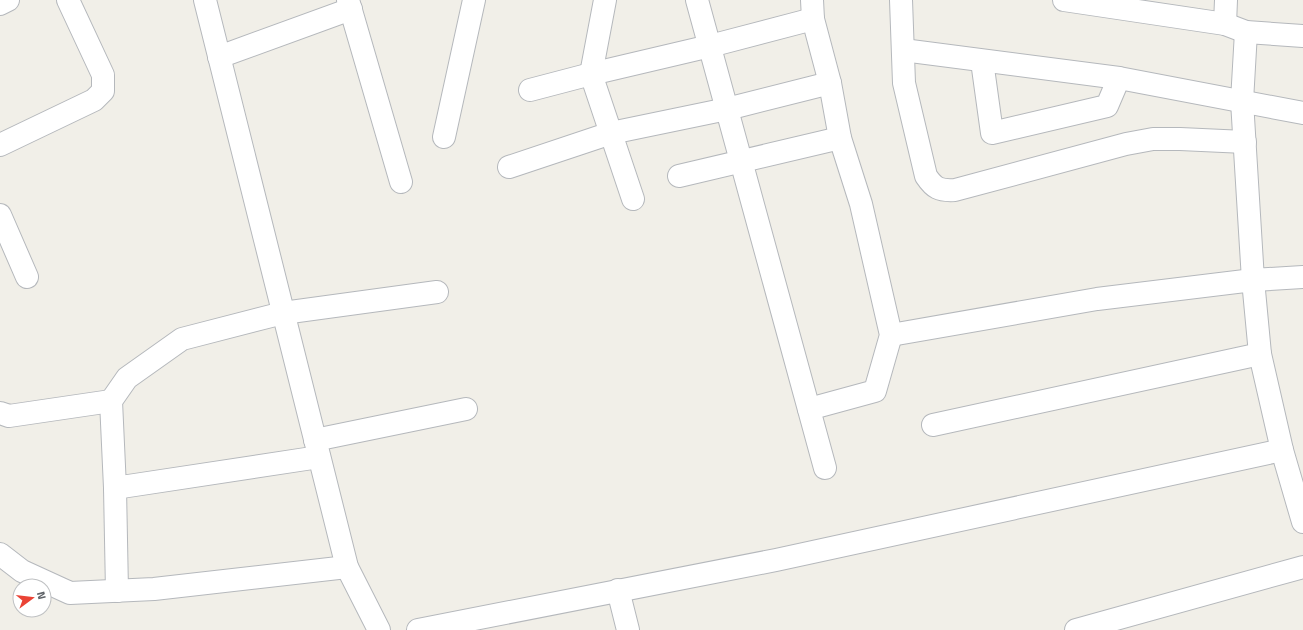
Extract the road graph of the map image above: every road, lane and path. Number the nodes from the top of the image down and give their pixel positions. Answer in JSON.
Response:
{"nodes":[{"id":1,"x":8,"y":0,"type":"edge"},
{"id":2,"x":68,"y":0,"type":"edge"},
{"id":3,"x":205,"y":0,"type":"edge"},
{"id":4,"x":474,"y":0,"type":"edge"},
{"id":5,"x":605,"y":0,"type":"edge"},
{"id":6,"x":697,"y":0,"type":"edge"},
{"id":7,"x":901,"y":0,"type":"edge"},
{"id":8,"x":1064,"y":0,"type":"edge"},
{"id":9,"x":1226,"y":0,"type":"edge"},
{"id":10,"x":0,"y":4,"type":"edge"},
{"id":11,"x":349,"y":5,"type":"edge"},
{"id":12,"x":813,"y":10,"type":"edge"},
{"id":13,"x":1224,"y":24,"type":"junction"},
{"id":14,"x":1246,"y":32,"type":"junction"},
{"id":15,"x":1303,"y":36,"type":"edge"},
{"id":16,"x":710,"y":46,"type":"junction"},
{"id":17,"x":903,"y":50,"type":"junction"},
{"id":18,"x":219,"y":57,"type":"junction"},
{"id":19,"x":982,"y":60,"type":"junction"},
{"id":20,"x":591,"y":74,"type":"junction"},
{"id":21,"x":1118,"y":78,"type":"junction"},
{"id":22,"x":830,"y":83,"type":"junction"},
{"id":23,"x":530,"y":90,"type":"dead end"},
{"id":24,"x":1242,"y":101,"type":"junction"},
{"id":25,"x":727,"y":109,"type":"junction"},
{"id":26,"x":1303,"y":113,"type":"edge"},
{"id":27,"x":611,"y":133,"type":"junction"},
{"id":28,"x":444,"y":137,"type":"dead end"},
{"id":29,"x":840,"y":138,"type":"junction"},
{"id":30,"x":1245,"y":142,"type":"junction"},
{"id":31,"x":0,"y":145,"type":"edge"},
{"id":32,"x":741,"y":162,"type":"junction"},
{"id":33,"x":509,"y":167,"type":"dead end"},
{"id":34,"x":679,"y":176,"type":"dead end"},
{"id":35,"x":401,"y":182,"type":"dead end"},
{"id":36,"x":633,"y":199,"type":"dead end"},
{"id":37,"x":0,"y":215,"type":"edge"},
{"id":38,"x":1303,"y":277,"type":"edge"},
{"id":39,"x":27,"y":278,"type":"dead end"},
{"id":40,"x":1253,"y":280,"type":"junction"},
{"id":41,"x":437,"y":292,"type":"dead end"},
{"id":42,"x":283,"y":314,"type":"junction"},
{"id":43,"x":891,"y":335,"type":"junction"},
{"id":44,"x":1260,"y":354,"type":"junction"},
{"id":45,"x":111,"y":401,"type":"junction"},
{"id":46,"x":466,"y":409,"type":"dead end"},
{"id":47,"x":809,"y":409,"type":"junction"},
{"id":48,"x":0,"y":414,"type":"edge"},
{"id":49,"x":933,"y":425,"type":"dead end"},
{"id":50,"x":317,"y":448,"type":"junction"},
{"id":51,"x":1282,"y":450,"type":"junction"},
{"id":52,"x":824,"y":468,"type":"dead end"},
{"id":53,"x":1296,"y":470,"type":"edge"},
{"id":54,"x":115,"y":488,"type":"junction"},
{"id":55,"x":1303,"y":522,"type":"edge"},
{"id":56,"x":0,"y":554,"type":"edge"},
{"id":57,"x":346,"y":567,"type":"junction"},
{"id":58,"x":1303,"y":567,"type":"edge"},
{"id":59,"x":618,"y":590,"type":"junction"},
{"id":60,"x":117,"y":591,"type":"junction"},
{"id":61,"x":379,"y":630,"type":"edge"},
{"id":62,"x":418,"y":630,"type":"edge"},
{"id":63,"x":628,"y":630,"type":"edge"},
{"id":64,"x":1076,"y":630,"type":"edge"}],
"edges":[{"from":1,"to":10,"type":"street"},
{"from":2,"to":31,"type":"street"},
{"from":3,"to":18,"type":"street"},
{"from":4,"to":28,"type":"street"},
{"from":5,"to":20,"type":"street"},
{"from":6,"to":16,"type":"street"},
{"from":7,"to":17,"type":"street"},
{"from":8,"to":13,"type":"street"},
{"from":9,"to":13,"type":"street"},
{"from":11,"to":18,"type":"street"},
{"from":11,"to":35,"type":"street"},
{"from":12,"to":16,"type":"street"},
{"from":12,"to":22,"type":"street"},
{"from":13,"to":14,"type":"street"},
{"from":14,"to":15,"type":"street"},
{"from":14,"to":24,"type":"street"},
{"from":16,"to":20,"type":"street"},
{"from":16,"to":25,"type":"street"},
{"from":17,"to":19,"type":"street"},
{"from":17,"to":30,"type":"street"},
{"from":18,"to":42,"type":"street"},
{"from":19,"to":21,"type":"street"},
{"from":19,"to":21,"type":"street"},
{"from":20,"to":23,"type":"street"},
{"from":20,"to":27,"type":"street"},
{"from":21,"to":24,"type":"street"},
{"from":22,"to":25,"type":"street"},
{"from":22,"to":29,"type":"street"},
{"from":24,"to":26,"type":"street"},
{"from":24,"to":30,"type":"street"},
{"from":25,"to":27,"type":"street"},
{"from":25,"to":32,"type":"street"},
{"from":27,"to":33,"type":"street"},
{"from":27,"to":36,"type":"street"},
{"from":29,"to":32,"type":"street"},
{"from":29,"to":43,"type":"street"},
{"from":30,"to":40,"type":"street"},
{"from":32,"to":34,"type":"street"},
{"from":32,"to":47,"type":"street"},
{"from":37,"to":39,"type":"street"},
{"from":38,"to":40,"type":"street"},
{"from":40,"to":43,"type":"street"},
{"from":40,"to":44,"type":"street"},
{"from":41,"to":42,"type":"street"},
{"from":42,"to":45,"type":"street"},
{"from":42,"to":50,"type":"street"},
{"from":43,"to":47,"type":"street"},
{"from":44,"to":49,"type":"street"},
{"from":44,"to":51,"type":"street"},
{"from":45,"to":48,"type":"street"},
{"from":45,"to":54,"type":"street"},
{"from":46,"to":50,"type":"street"},
{"from":47,"to":52,"type":"street"},
{"from":50,"to":54,"type":"street"},
{"from":50,"to":57,"type":"street"},
{"from":51,"to":53,"type":"street"},
{"from":51,"to":59,"type":"street"},
{"from":53,"to":55,"type":"street"},
{"from":54,"to":60,"type":"street"},
{"from":56,"to":60,"type":"street"},
{"from":57,"to":60,"type":"street"},
{"from":57,"to":61,"type":"street"},
{"from":58,"to":64,"type":"street"},
{"from":59,"to":62,"type":"street"},
{"from":59,"to":63,"type":"street"}]}
